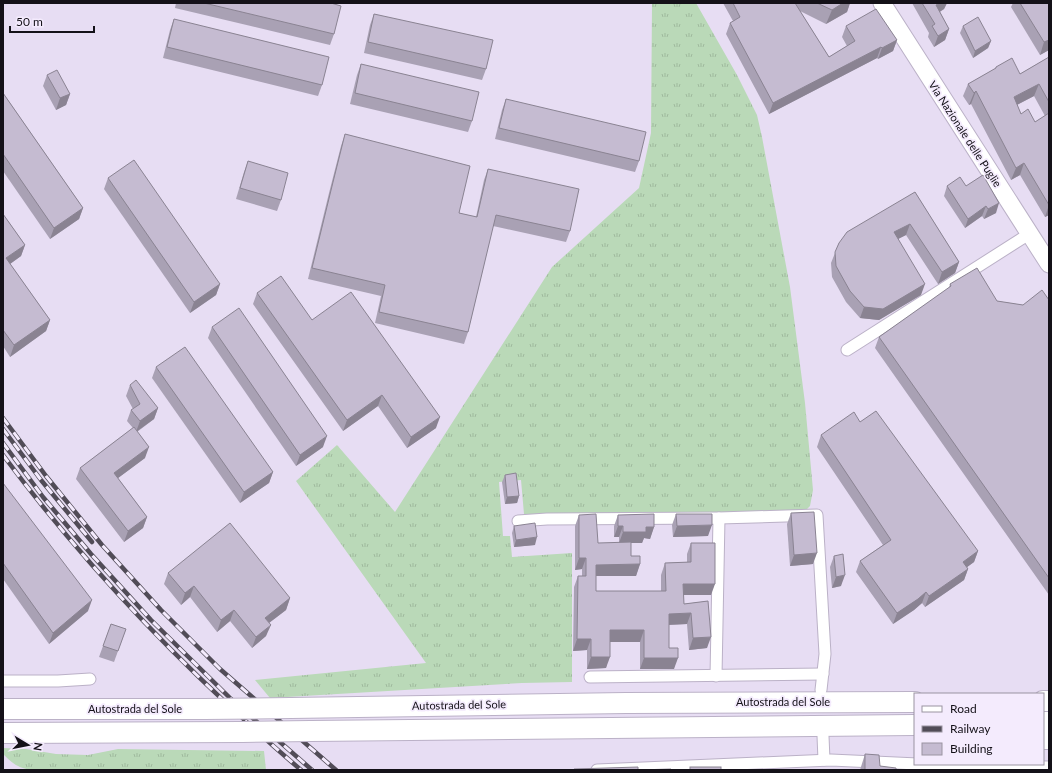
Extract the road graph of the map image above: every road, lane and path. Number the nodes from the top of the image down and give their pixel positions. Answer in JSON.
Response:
{"nodes":[{"id":1,"x":882,"y":3,"type":"edge"},
{"id":2,"x":1029,"y":234,"type":"junction"},
{"id":3,"x":1049,"y":264,"type":"edge"},
{"id":4,"x":847,"y":350,"type":"dead end"},
{"id":5,"x":719,"y":518,"type":"junction"},
{"id":6,"x":518,"y":520,"type":"dead end"},
{"id":7,"x":823,"y":674,"type":"junction"},
{"id":8,"x":716,"y":676,"type":"junction"},
{"id":9,"x":590,"y":677,"type":"dead end"},
{"id":10,"x":90,"y":679,"type":"dead end"},
{"id":11,"x":3,"y":681,"type":"edge"},
{"id":12,"x":821,"y":690,"type":"dead end"},
{"id":13,"x":914,"y":702,"type":"edge"},
{"id":14,"x":3,"y":709,"type":"edge"},
{"id":15,"x":914,"y":725,"type":"edge"},
{"id":16,"x":3,"y":733,"type":"edge"},
{"id":17,"x":823,"y":736,"type":"dead end"},
{"id":18,"x":824,"y":760,"type":"junction"},
{"id":19,"x":852,"y":765,"type":"edge"},
{"id":20,"x":1049,"y":767,"type":"edge"},
{"id":21,"x":676,"y":768,"type":"edge"},
{"id":22,"x":597,"y":770,"type":"edge"}],
"edges":[{"from":1,"to":2,"type":"main road","name":"Via Nazionale delle Puglie"},
{"from":2,"to":3,"type":"main road","name":"Via Nazionale delle Puglie"},
{"from":2,"to":4,"type":"street"},
{"from":5,"to":6,"type":"street"},
{"from":5,"to":7,"type":"street"},
{"from":5,"to":8,"type":"street"},
{"from":7,"to":8,"type":"street"},
{"from":7,"to":12,"type":"street"},
{"from":8,"to":9,"type":"street"},
{"from":10,"to":11,"type":"street"},
{"from":13,"to":14,"type":"highway","name":"Autostrada del Sole","bridge":true},
{"from":15,"to":16,"type":"highway","bridge":true},
{"from":17,"to":18,"type":"street"},
{"from":18,"to":19,"type":"street"},
{"from":18,"to":21,"type":"street"},
{"from":19,"to":20,"type":"street"},
{"from":21,"to":22,"type":"street"}]}
